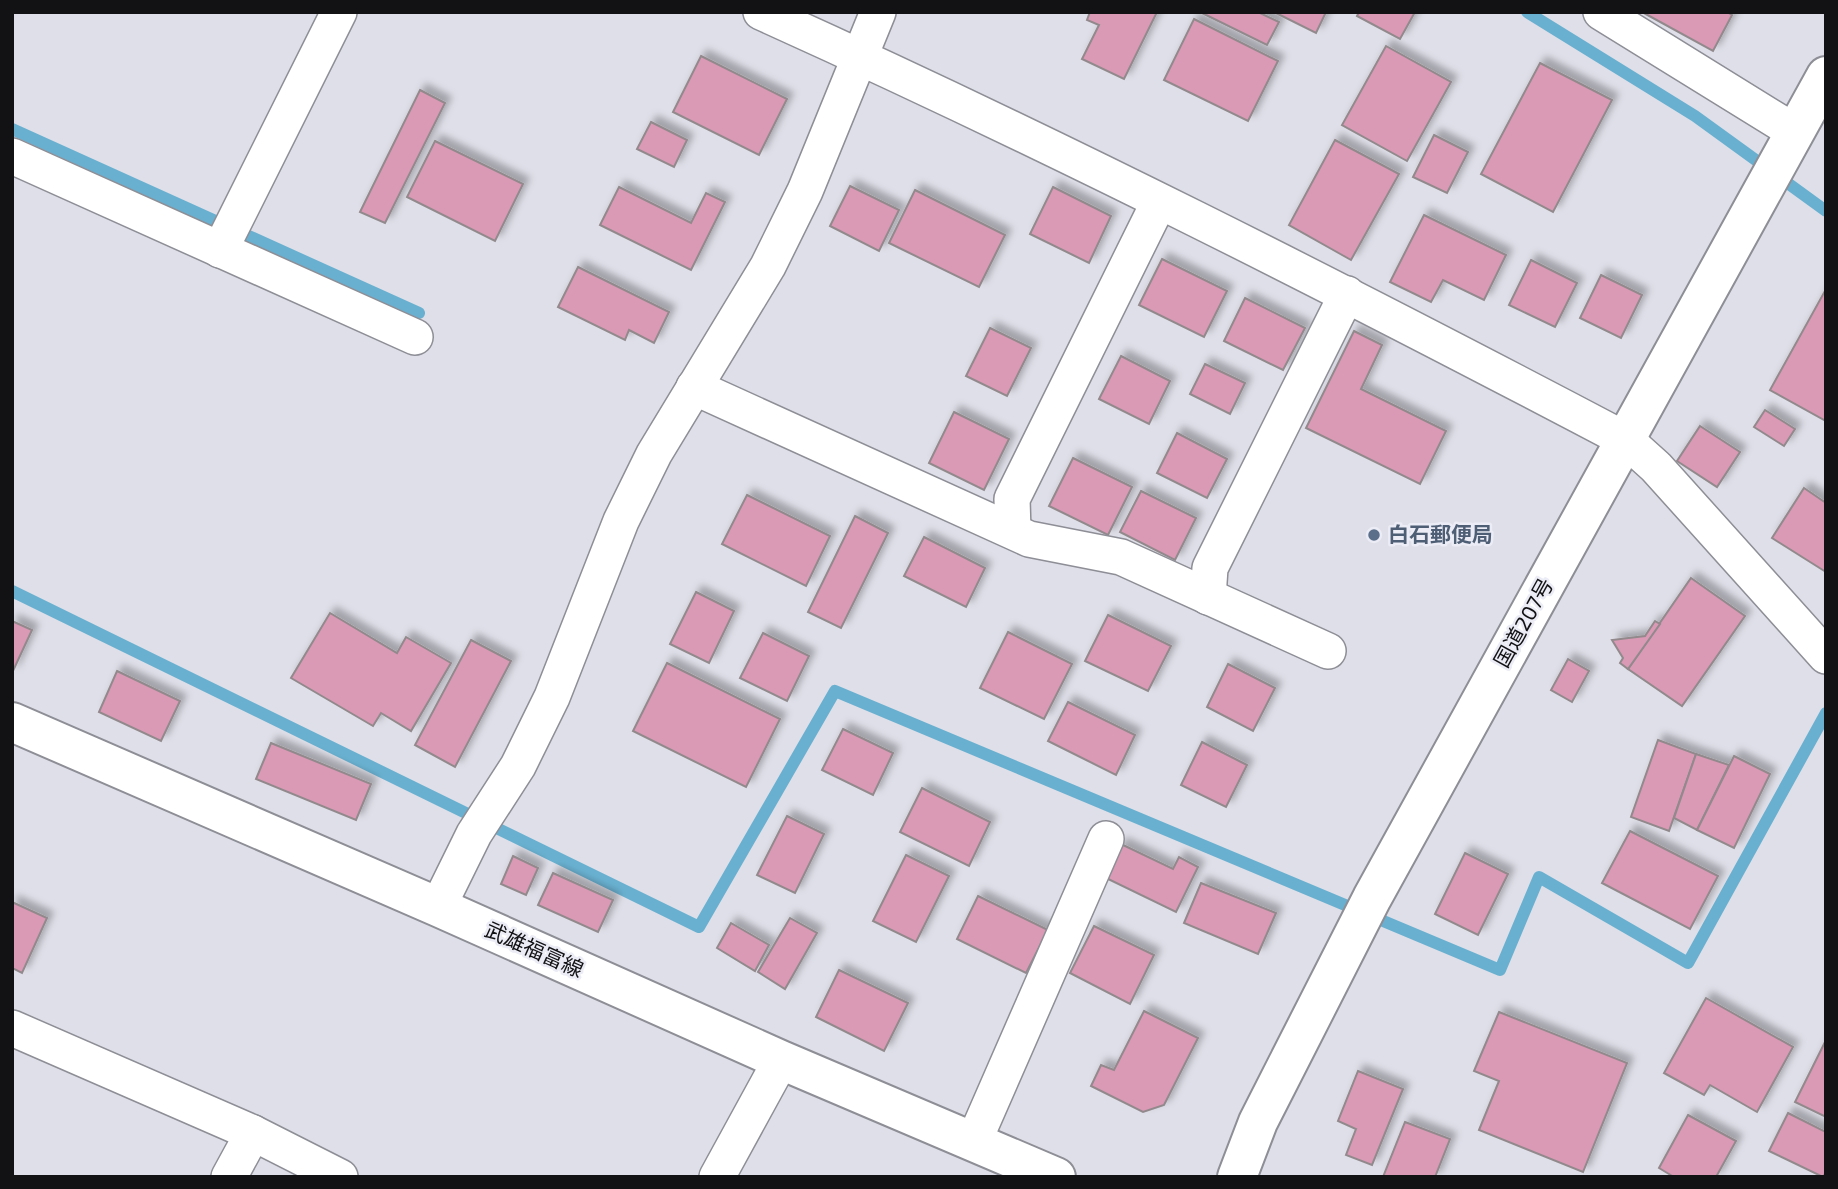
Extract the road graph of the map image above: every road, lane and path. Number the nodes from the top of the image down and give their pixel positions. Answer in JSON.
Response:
{"nodes":[{"id":1,"x":339,"y":12,"type":"edge"},
{"id":2,"x":761,"y":12,"type":"edge"},
{"id":3,"x":878,"y":12,"type":"edge"},
{"id":4,"x":1601,"y":12,"type":"edge"},
{"id":5,"x":860,"y":57,"type":"junction"},
{"id":6,"x":1826,"y":76,"type":"edge"},
{"id":7,"x":1795,"y":132,"type":"junction"},
{"id":8,"x":12,"y":156,"type":"edge"},
{"id":9,"x":1159,"y":202,"type":"junction"},
{"id":10,"x":220,"y":250,"type":"junction"},
{"id":11,"x":1347,"y":293,"type":"junction"},
{"id":12,"x":415,"y":337,"type":"dead end"},
{"id":13,"x":694,"y":387,"type":"junction"},
{"id":14,"x":1626,"y":440,"type":"junction"},
{"id":15,"x":1013,"y":531,"type":"junction"},
{"id":16,"x":1208,"y":597,"type":"junction"},
{"id":17,"x":1328,"y":651,"type":"dead end"},
{"id":18,"x":1826,"y":656,"type":"edge"},
{"id":19,"x":12,"y":722,"type":"edge"},
{"id":20,"x":1106,"y":839,"type":"dead end"},
{"id":21,"x":438,"y":907,"type":"junction"},
{"id":22,"x":12,"y":1028,"type":"edge"},
{"id":23,"x":780,"y":1060,"type":"junction"},
{"id":24,"x":253,"y":1133,"type":"junction"},
{"id":25,"x":974,"y":1141,"type":"junction"},
{"id":26,"x":229,"y":1177,"type":"edge"},
{"id":27,"x":340,"y":1177,"type":"edge"},
{"id":28,"x":718,"y":1177,"type":"edge"},
{"id":29,"x":1056,"y":1177,"type":"edge"},
{"id":30,"x":1237,"y":1177,"type":"edge"}],
"edges":[{"from":1,"to":10,"type":"street"},
{"from":2,"to":5,"type":"street"},
{"from":3,"to":5,"type":"street"},
{"from":4,"to":7,"type":"street"},
{"from":5,"to":9,"type":"street"},
{"from":5,"to":13,"type":"street"},
{"from":6,"to":7,"type":"main road","name":"国道207号"},
{"from":7,"to":14,"type":"main road","name":"国道207号"},
{"from":8,"to":10,"type":"street"},
{"from":9,"to":11,"type":"street"},
{"from":9,"to":15,"type":"street"},
{"from":10,"to":12,"type":"street"},
{"from":11,"to":14,"type":"street"},
{"from":11,"to":16,"type":"street"},
{"from":13,"to":15,"type":"street"},
{"from":13,"to":21,"type":"street"},
{"from":14,"to":18,"type":"street"},
{"from":14,"to":30,"type":"main road","name":"国道207号"},
{"from":15,"to":16,"type":"street"},
{"from":16,"to":17,"type":"street"},
{"from":19,"to":21,"type":"main road","name":"武雄福富線"},
{"from":20,"to":25,"type":"street"},
{"from":21,"to":23,"type":"main road","name":"武雄福富線"},
{"from":22,"to":24,"type":"street"},
{"from":23,"to":25,"type":"main road","name":"武雄福富線"},
{"from":23,"to":28,"type":"street"},
{"from":24,"to":26,"type":"street"},
{"from":24,"to":27,"type":"street"},
{"from":25,"to":29,"type":"main road","name":"武雄福富線"}]}
